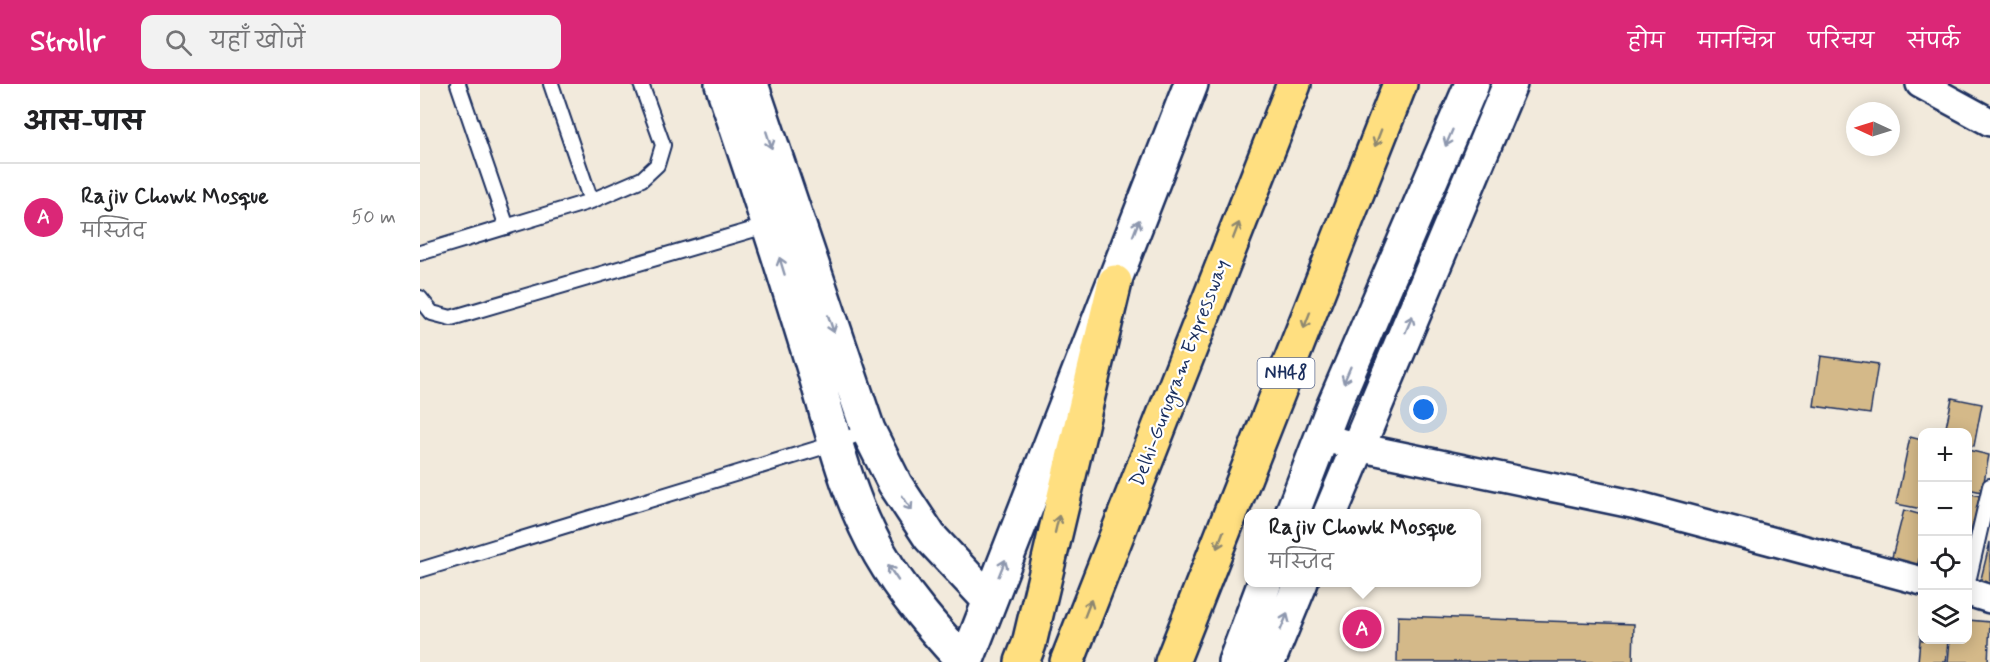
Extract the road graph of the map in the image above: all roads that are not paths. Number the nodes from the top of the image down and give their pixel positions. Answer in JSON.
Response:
{"nodes":[{"id":1,"x":458,"y":84,"type":"edge"},
{"id":2,"x":550,"y":84,"type":"edge"},
{"id":3,"x":641,"y":84,"type":"edge"},
{"id":4,"x":722,"y":84,"type":"edge"},
{"id":5,"x":751,"y":84,"type":"edge"},
{"id":6,"x":1191,"y":84,"type":"edge"},
{"id":7,"x":1294,"y":84,"type":"edge"},
{"id":8,"x":1400,"y":84,"type":"edge"},
{"id":9,"x":1472,"y":84,"type":"edge"},
{"id":10,"x":1510,"y":84,"type":"edge"},
{"id":11,"x":1920,"y":84,"type":"edge"},
{"id":12,"x":1990,"y":122,"type":"edge"},
{"id":13,"x":591,"y":201,"type":"junction"},
{"id":14,"x":782,"y":221,"type":"junction"},
{"id":15,"x":507,"y":227,"type":"junction"},
{"id":16,"x":420,"y":253,"type":"edge"},
{"id":17,"x":1115,"y":282,"type":"junction"},
{"id":18,"x":420,"y":298,"type":"edge"},
{"id":19,"x":868,"y":430,"type":"junction"},
{"id":20,"x":1321,"y":437,"type":"junction"},
{"id":21,"x":836,"y":443,"type":"junction"},
{"id":22,"x":1358,"y":447,"type":"junction"},
{"id":23,"x":1990,"y":486,"type":"edge"},
{"id":24,"x":1294,"y":509,"type":"edge"},
{"id":25,"x":1332,"y":509,"type":"edge"},
{"id":26,"x":1972,"y":565,"type":"edge"},
{"id":27,"x":420,"y":570,"type":"edge"},
{"id":28,"x":1918,"y":579,"type":"edge"},
{"id":29,"x":1263,"y":587,"type":"edge"},
{"id":30,"x":1299,"y":587,"type":"edge"},
{"id":31,"x":1972,"y":593,"type":"edge"},
{"id":32,"x":1990,"y":599,"type":"edge"},
{"id":33,"x":989,"y":600,"type":"junction"},
{"id":34,"x":965,"y":662,"type":"edge"},
{"id":35,"x":1022,"y":662,"type":"edge"},
{"id":36,"x":1067,"y":662,"type":"edge"},
{"id":37,"x":1172,"y":662,"type":"edge"},
{"id":38,"x":1235,"y":662,"type":"edge"},
{"id":39,"x":1268,"y":662,"type":"edge"}],
"edges":[{"from":1,"to":15,"type":"lane"},
{"from":2,"to":13,"type":"lane"},
{"from":3,"to":13,"type":"lane"},
{"from":4,"to":14,"type":"street"},
{"from":5,"to":14,"type":"street","one_way":true},
{"from":17,"to":6,"type":"street","one_way":true},
{"from":36,"to":7,"type":"highway","name":"Delhi-Gurugram Expressway","one_way":true},
{"from":8,"to":37,"type":"highway","number":"NH48","one_way":true},
{"from":9,"to":20,"type":"street","one_way":true},
{"from":22,"to":10,"type":"street","one_way":true},
{"from":11,"to":12,"type":"street"},
{"from":13,"to":15,"type":"lane"},
{"from":14,"to":18,"type":"lane"},
{"from":14,"to":19,"type":"street","one_way":true},
{"from":21,"to":14,"type":"street","one_way":true},
{"from":15,"to":16,"type":"lane"},
{"from":33,"to":17,"type":"street","one_way":true},
{"from":35,"to":17,"type":"highway","one_way":true},
{"from":19,"to":21,"type":"lane"},
{"from":19,"to":33,"type":"street","one_way":true},
{"from":20,"to":22,"type":"street"},
{"from":20,"to":24,"type":"street"},
{"from":21,"to":27,"type":"lane"},
{"from":34,"to":21,"type":"street","one_way":true},
{"from":22,"to":25,"type":"street"},
{"from":22,"to":28,"type":"street"},
{"from":23,"to":26,"type":"lane"},
{"from":29,"to":38,"type":"street"},
{"from":39,"to":30,"type":"street","one_way":true},
{"from":31,"to":32,"type":"street"},
{"from":33,"to":34,"type":"street"}]}
